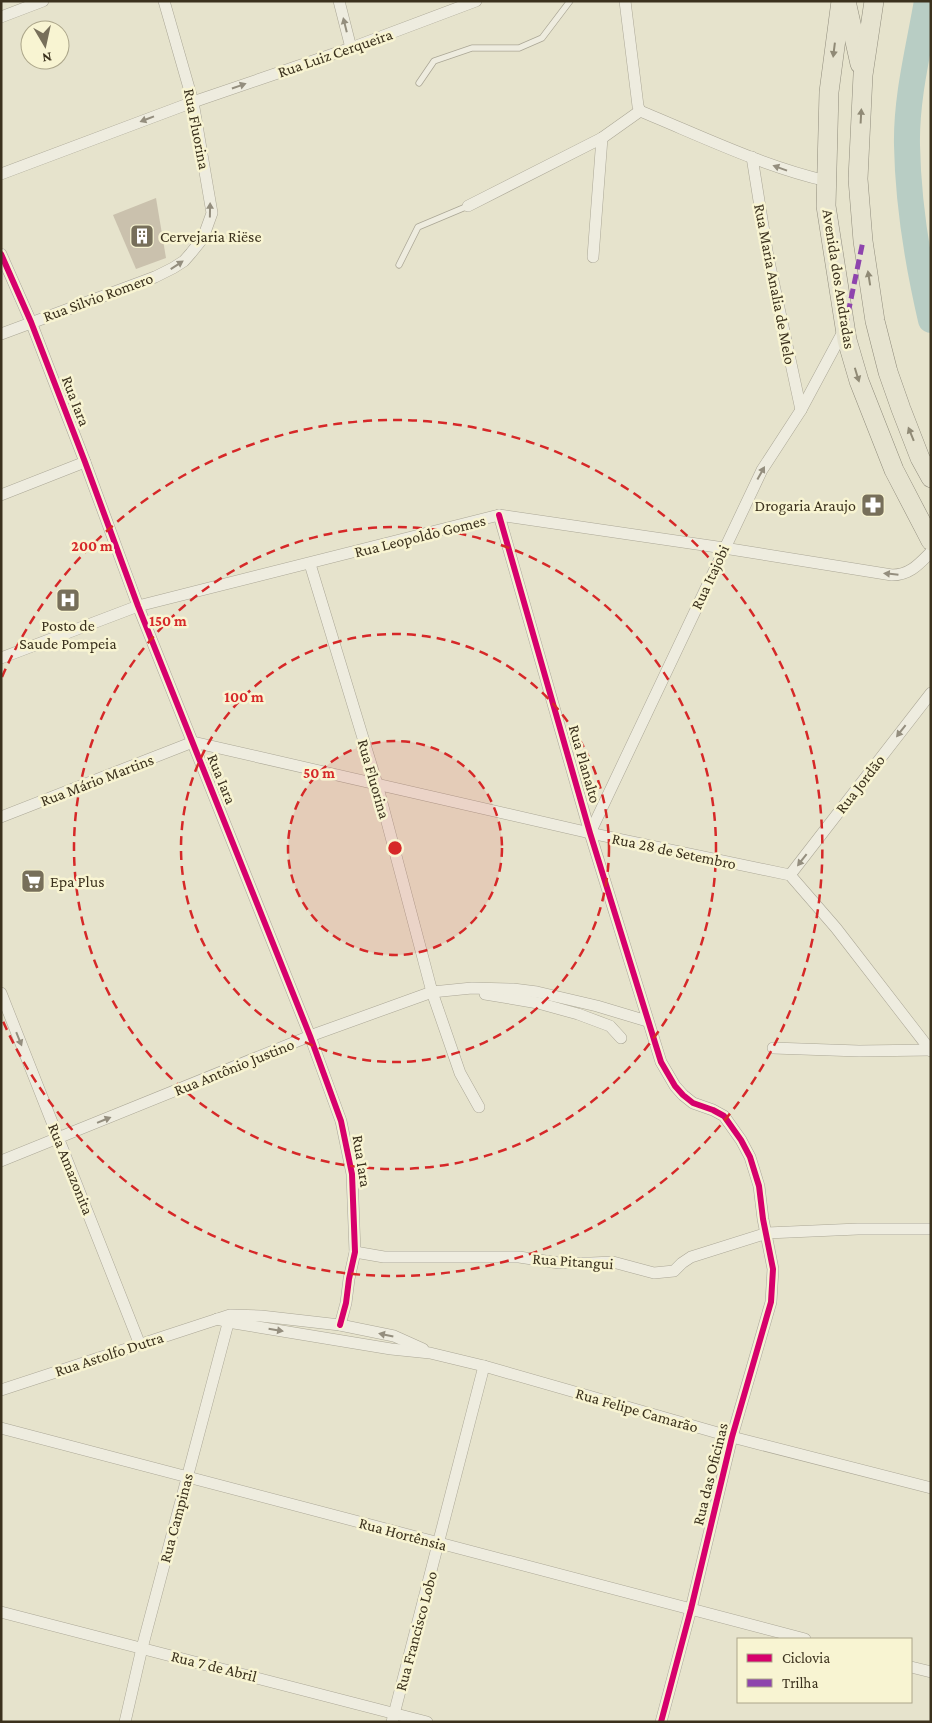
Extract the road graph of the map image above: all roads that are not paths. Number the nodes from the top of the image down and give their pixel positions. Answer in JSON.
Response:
{"nodes":[{"id":1,"x":43,"y":1,"type":"edge"},
{"id":2,"x":164,"y":1,"type":"edge"},
{"id":3,"x":339,"y":1,"type":"edge"},
{"id":4,"x":476,"y":1,"type":"edge"},
{"id":5,"x":570,"y":1,"type":"edge"},
{"id":6,"x":625,"y":1,"type":"edge"},
{"id":7,"x":841,"y":1,"type":"edge"},
{"id":8,"x":846,"y":1,"type":"edge"},
{"id":9,"x":874,"y":1,"type":"edge"},
{"id":10,"x":1,"y":17,"type":"edge"},
{"id":11,"x":351,"y":48,"type":"junction"},
{"id":12,"x":862,"y":75,"type":"junction"},
{"id":13,"x":419,"y":84,"type":"dead end"},
{"id":14,"x":193,"y":102,"type":"junction"},
{"id":15,"x":640,"y":111,"type":"junction"},
{"id":16,"x":602,"y":138,"type":"junction"},
{"id":17,"x":752,"y":157,"type":"junction"},
{"id":18,"x":1,"y":174,"type":"edge"},
{"id":19,"x":826,"y":181,"type":"junction"},
{"id":20,"x":468,"y":206,"type":"joint"},
{"id":21,"x":191,"y":253,"type":"joint"},
{"id":22,"x":1,"y":254,"type":"edge"},
{"id":23,"x":593,"y":257,"type":"dead end"},
{"id":24,"x":399,"y":265,"type":"dead end"},
{"id":25,"x":31,"y":322,"type":"junction"},
{"id":26,"x":845,"y":328,"type":"junction"},
{"id":27,"x":1,"y":334,"type":"edge"},
{"id":28,"x":802,"y":410,"type":"junction"},
{"id":29,"x":85,"y":462,"type":"junction"},
{"id":30,"x":931,"y":478,"type":"edge"},
{"id":31,"x":1,"y":495,"type":"edge"},
{"id":32,"x":499,"y":515,"type":"junction"},
{"id":33,"x":931,"y":542,"type":"edge"},
{"id":34,"x":724,"y":548,"type":"junction"},
{"id":35,"x":931,"y":552,"type":"edge"},
{"id":36,"x":310,"y":564,"type":"junction"},
{"id":37,"x":138,"y":606,"type":"junction"},
{"id":38,"x":1,"y":658,"type":"edge"},
{"id":39,"x":931,"y":692,"type":"edge"},
{"id":40,"x":192,"y":742,"type":"junction"},
{"id":41,"x":376,"y":784,"type":"junction"},
{"id":42,"x":1,"y":817,"type":"edge"},
{"id":43,"x":590,"y":833,"type":"junction"},
{"id":44,"x":790,"y":875,"type":"junction"},
{"id":45,"x":472,"y":988,"type":"junction"},
{"id":46,"x":432,"y":992,"type":"junction"},
{"id":47,"x":1,"y":993,"type":"edge"},
{"id":48,"x":647,"y":1020,"type":"junction"},
{"id":49,"x":310,"y":1036,"type":"junction"},
{"id":50,"x":621,"y":1038,"type":"dead end"},
{"id":51,"x":774,"y":1048,"type":"dead end"},
{"id":52,"x":931,"y":1050,"type":"edge"},
{"id":53,"x":479,"y":1107,"type":"dead end"},
{"id":54,"x":59,"y":1138,"type":"junction"},
{"id":55,"x":1,"y":1161,"type":"edge"},
{"id":56,"x":931,"y":1229,"type":"edge"},
{"id":57,"x":767,"y":1233,"type":"junction"},
{"id":58,"x":355,"y":1252,"type":"junction"},
{"id":59,"x":225,"y":1318,"type":"junction"},
{"id":60,"x":340,"y":1325,"type":"junction"},
{"id":61,"x":140,"y":1345,"type":"junction"},
{"id":62,"x":430,"y":1353,"type":"junction"},
{"id":63,"x":484,"y":1366,"type":"junction"},
{"id":64,"x":1,"y":1390,"type":"edge"},
{"id":65,"x":1,"y":1428,"type":"edge"},
{"id":66,"x":732,"y":1437,"type":"junction"},
{"id":67,"x":187,"y":1477,"type":"junction"},
{"id":68,"x":931,"y":1488,"type":"edge"},
{"id":69,"x":440,"y":1543,"type":"junction"},
{"id":70,"x":690,"y":1609,"type":"junction"},
{"id":71,"x":1,"y":1612,"type":"edge"},
{"id":72,"x":801,"y":1638,"type":"edge"},
{"id":73,"x":142,"y":1648,"type":"junction"},
{"id":74,"x":912,"y":1667,"type":"edge"},
{"id":75,"x":931,"y":1672,"type":"edge"},
{"id":76,"x":393,"y":1717,"type":"edge"},
{"id":77,"x":125,"y":1722,"type":"edge"},
{"id":78,"x":426,"y":1722,"type":"edge"},
{"id":79,"x":661,"y":1722,"type":"edge"}],
"edges":[{"from":1,"to":10,"type":"street"},
{"from":2,"to":14,"type":"street","name":"Rua Fluorina"},
{"from":11,"to":3,"type":"street","one_way":true},
{"from":4,"to":11,"type":"street","name":"Rua Luiz Cerqueira"},
{"from":5,"to":13,"type":"lane"},
{"from":6,"to":15,"type":"street"},
{"from":7,"to":19,"type":"main road","name":"Avenida dos Andradas","one_way":true},
{"from":8,"to":12,"type":"main road"},
{"from":9,"to":12,"type":"main road","name":"Avenida dos Andradas"},
{"from":14,"to":11,"type":"street","name":"Rua Luiz Cerqueira","one_way":true},
{"from":30,"to":12,"type":"main road","name":"Avenida dos Andradas","one_way":true},
{"from":14,"to":18,"type":"street","name":"Rua Luiz Cerqueira","one_way":true},
{"from":21,"to":14,"type":"street","name":"Rua Fluorina","one_way":true},
{"from":15,"to":16,"type":"street"},
{"from":15,"to":17,"type":"street"},
{"from":16,"to":20,"type":"street"},
{"from":16,"to":23,"type":"street"},
{"from":19,"to":17,"type":"street","one_way":true},
{"from":17,"to":28,"type":"street","name":"Rua Maria Analia de Melo"},
{"from":19,"to":26,"type":"main road","name":"Avenida dos Andradas"},
{"from":20,"to":24,"type":"lane"},
{"from":25,"to":21,"type":"street","name":"Rua Silvio Romero","one_way":true},
{"from":22,"to":25,"type":"street","name":"Rua Iara"},
{"from":25,"to":27,"type":"street","name":"Rua Silvio Romero"},
{"from":25,"to":29,"type":"street","name":"Rua Iara"},
{"from":26,"to":28,"type":"street","name":"Rua Itajobi"},
{"from":26,"to":33,"type":"main road","name":"Avenida dos Andradas","one_way":true},
{"from":34,"to":28,"type":"street","name":"Rua Itajobi","one_way":true},
{"from":29,"to":31,"type":"street"},
{"from":29,"to":37,"type":"street","name":"Rua Iara"},
{"from":32,"to":34,"type":"street","name":"Rua Leopoldo Gomes"},
{"from":32,"to":36,"type":"street","name":"Rua Leopoldo Gomes"},
{"from":32,"to":43,"type":"street","name":"Rua Planalto"},
{"from":35,"to":34,"type":"street","name":"Rua Leopoldo Gomes","one_way":true},
{"from":34,"to":43,"type":"street","name":"Rua Itajobi"},
{"from":36,"to":37,"type":"street","name":"Rua Leopoldo Gomes"},
{"from":36,"to":41,"type":"street","name":"Rua Fluorina"},
{"from":37,"to":38,"type":"street","name":"Rua Leopoldo Gomes"},
{"from":37,"to":40,"type":"street","name":"Rua Iara"},
{"from":39,"to":44,"type":"street","name":"Rua Jordão","one_way":true},
{"from":40,"to":41,"type":"street","name":"Rua 28 de Setembro"},
{"from":40,"to":42,"type":"street","name":"Rua Mário Martins"},
{"from":40,"to":49,"type":"street","name":"Rua Iara"},
{"from":41,"to":43,"type":"street","name":"Rua 28 de Setembro"},
{"from":41,"to":46,"type":"street","name":"Rua Fluorina"},
{"from":43,"to":44,"type":"street","name":"Rua 28 de Setembro"},
{"from":43,"to":48,"type":"street","name":"Rua Planalto"},
{"from":44,"to":52,"type":"street"},
{"from":45,"to":46,"type":"street","name":"Rua Antônio Justino"},
{"from":45,"to":48,"type":"street","name":"Rua Antônio Justino"},
{"from":45,"to":50,"type":"street","name":"Rua Antônio Justino"},
{"from":46,"to":49,"type":"street","name":"Rua Antônio Justino"},
{"from":46,"to":53,"type":"street","name":"Rua Fluorina"},
{"from":47,"to":54,"type":"street","name":"Rua Amazonita","one_way":true},
{"from":48,"to":57,"type":"street"},
{"from":54,"to":49,"type":"street","name":"Rua Antônio Justino","one_way":true},
{"from":49,"to":58,"type":"street","name":"Rua Iara"},
{"from":51,"to":52,"type":"street"},
{"from":54,"to":55,"type":"street","name":"Rua Antônio Justino"},
{"from":54,"to":61,"type":"street","name":"Rua Amazonita"},
{"from":56,"to":57,"type":"street","name":"Rua Pitangui"},
{"from":57,"to":58,"type":"street","name":"Rua Pitangui"},
{"from":57,"to":66,"type":"street","name":"Rua das Oficinas"},
{"from":58,"to":60,"type":"street","name":"Rua Iara"},
{"from":59,"to":60,"type":"street","name":"Rua Felipe Camarão"},
{"from":59,"to":61,"type":"street","name":"Rua Astolfo Dutra"},
{"from":59,"to":62,"type":"street","name":"Rua Felipe Camarão","one_way":true},
{"from":59,"to":67,"type":"street","name":"Rua Campinas"},
{"from":62,"to":60,"type":"street","name":"Rua Felipe Camarão","one_way":true},
{"from":61,"to":64,"type":"street","name":"Rua Astolfo Dutra"},
{"from":62,"to":63,"type":"street","name":"Rua Felipe Camarão"},
{"from":63,"to":66,"type":"street","name":"Rua Felipe Camarão"},
{"from":63,"to":69,"type":"street","name":"Rua Francisco Lobo"},
{"from":65,"to":67,"type":"street","name":"Rua Hortênsia"},
{"from":66,"to":68,"type":"street","name":"Rua Felipe Camarão"},
{"from":66,"to":70,"type":"street","name":"Rua das Oficinas"},
{"from":67,"to":69,"type":"street","name":"Rua Hortênsia"},
{"from":67,"to":73,"type":"street","name":"Rua Campinas"},
{"from":69,"to":70,"type":"street","name":"Rua Hortênsia"},
{"from":69,"to":76,"type":"street","name":"Rua Francisco Lobo"},
{"from":70,"to":72,"type":"street","name":"Rua Hortênsia"},
{"from":70,"to":79,"type":"street","name":"Rua das Oficinas"},
{"from":71,"to":73,"type":"street","name":"Rua 7 de Abril"},
{"from":73,"to":76,"type":"street","name":"Rua 7 de Abril"},
{"from":73,"to":77,"type":"street","name":"Rua Campinas"},
{"from":74,"to":75,"type":"street"},
{"from":76,"to":78,"type":"street","name":"Rua 7 de Abril"}]}
